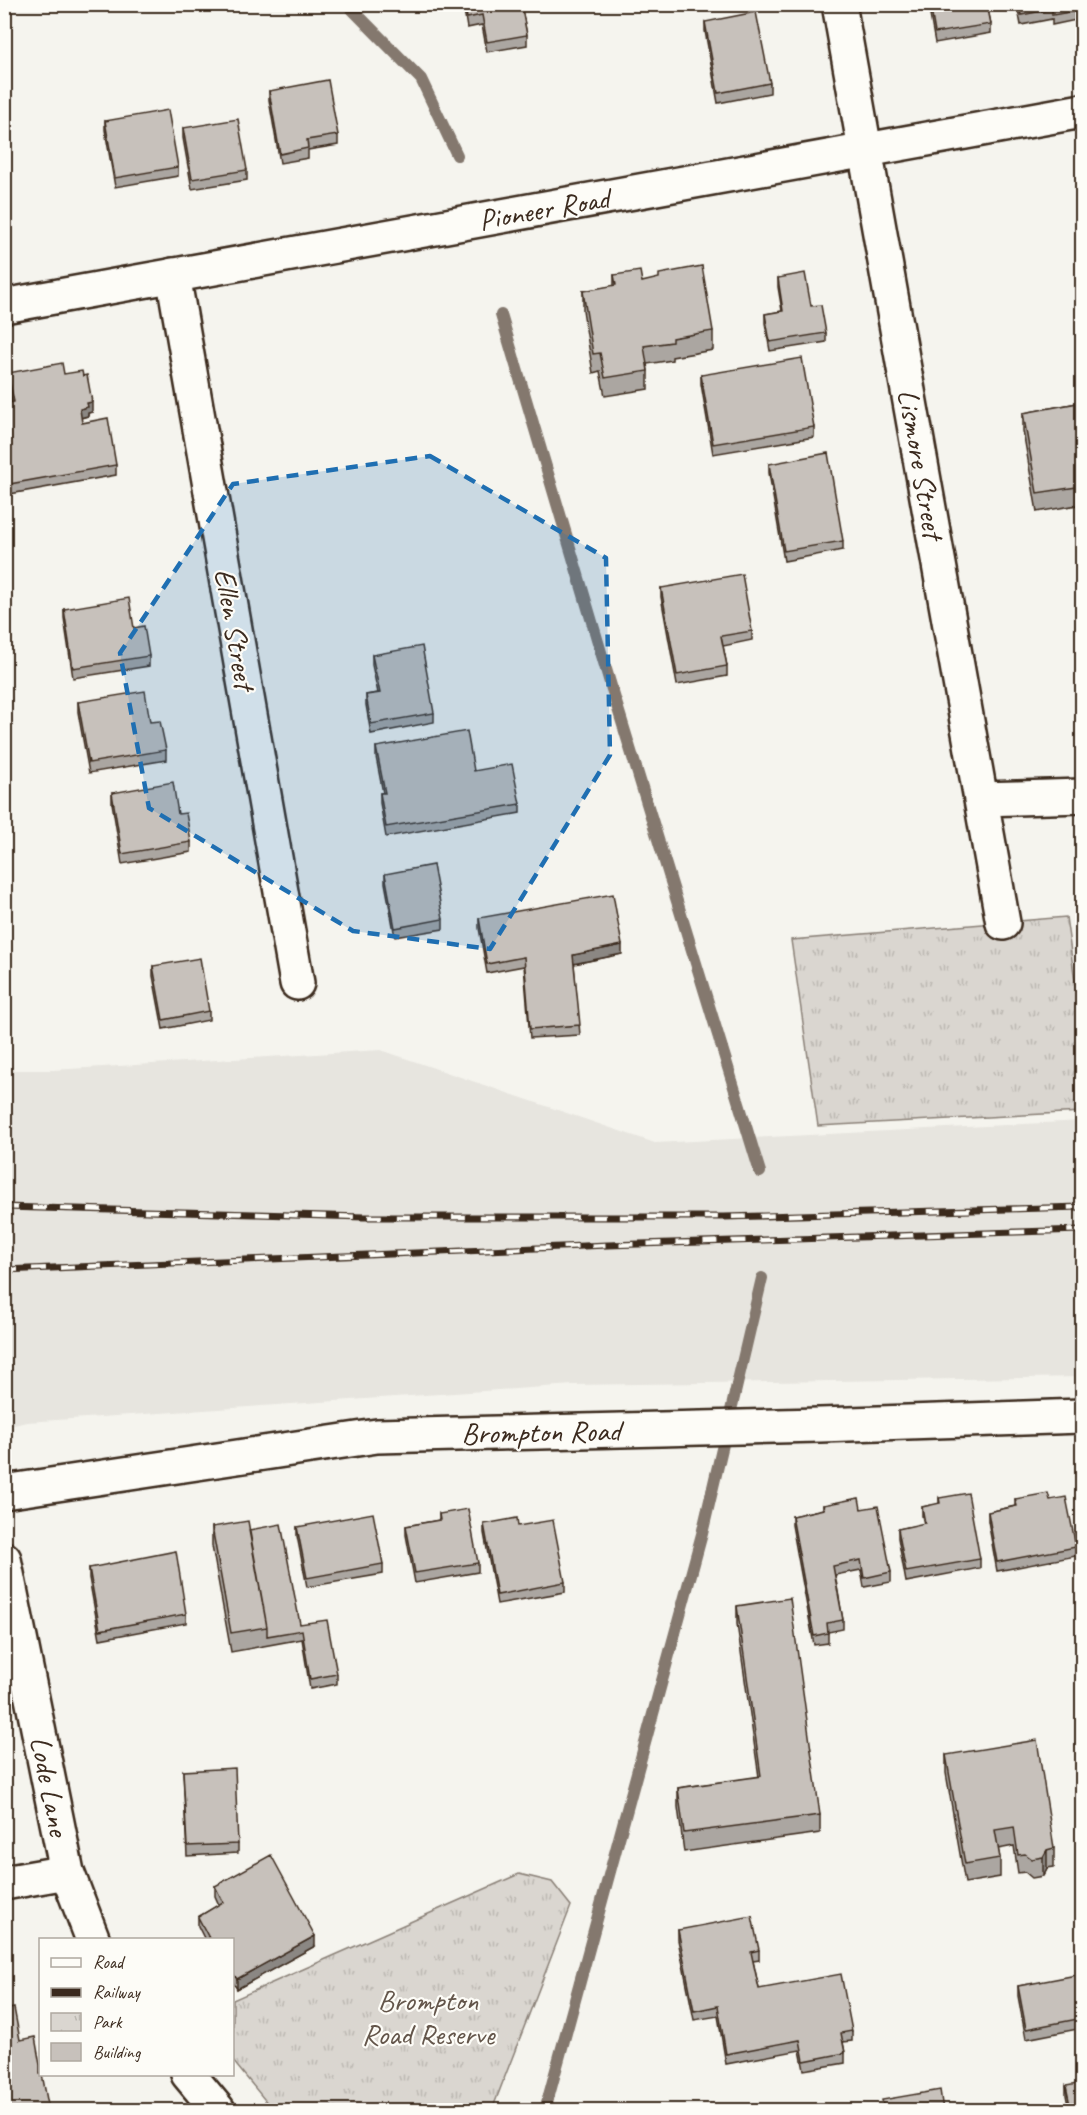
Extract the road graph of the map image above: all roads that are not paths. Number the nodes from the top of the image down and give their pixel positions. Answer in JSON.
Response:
{"nodes":[{"id":1,"x":839,"y":4,"type":"edge"},
{"id":2,"x":1083,"y":111,"type":"edge"},
{"id":3,"x":865,"y":151,"type":"junction"},
{"id":4,"x":173,"y":275,"type":"junction"},
{"id":5,"x":4,"y":306,"type":"edge"},
{"id":6,"x":1083,"y":796,"type":"edge"},
{"id":7,"x":981,"y":799,"type":"junction"},
{"id":8,"x":1004,"y":923,"type":"dead end"},
{"id":9,"x":297,"y":983,"type":"dead end"},
{"id":10,"x":1083,"y":1416,"type":"edge"},
{"id":11,"x":4,"y":1492,"type":"edge"},
{"id":12,"x":4,"y":1560,"type":"edge"},
{"id":13,"x":67,"y":1872,"type":"junction"},
{"id":14,"x":4,"y":1883,"type":"edge"},
{"id":15,"x":92,"y":1938,"type":"edge"},
{"id":16,"x":190,"y":2076,"type":"edge"},
{"id":17,"x":218,"y":2110,"type":"edge"}],
"edges":[{"from":1,"to":3,"type":"street","name":"Lismore Street"},
{"from":2,"to":3,"type":"street","name":"Pioneer Road"},
{"from":3,"to":4,"type":"street","name":"Pioneer Road"},
{"from":3,"to":7,"type":"street","name":"Lismore Street"},
{"from":4,"to":5,"type":"street","name":"Pioneer Road"},
{"from":4,"to":9,"type":"street","name":"Ellen Street"},
{"from":6,"to":7,"type":"street"},
{"from":7,"to":8,"type":"street","name":"Lismore Street"},
{"from":10,"to":11,"type":"street","name":"Brompton Road"},
{"from":12,"to":13,"type":"street","name":"Lode Lane"},
{"from":13,"to":14,"type":"street"},
{"from":13,"to":15,"type":"street","name":"Lode Lane"},
{"from":16,"to":17,"type":"street"}]}
